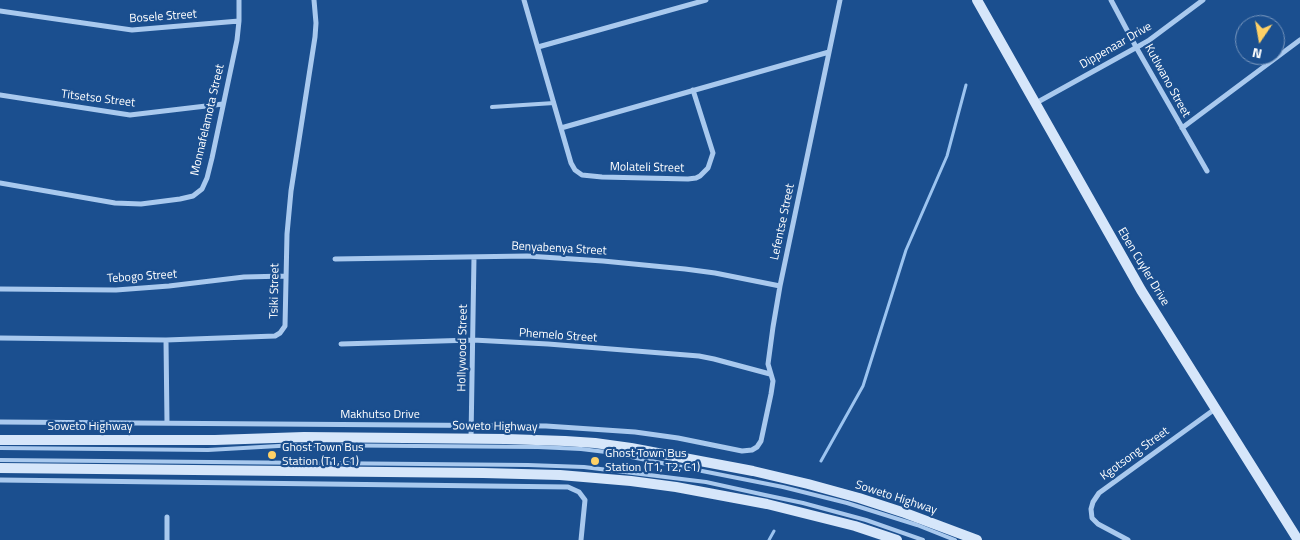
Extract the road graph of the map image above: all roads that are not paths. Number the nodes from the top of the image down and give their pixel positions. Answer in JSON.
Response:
{"nodes":[{"id":1,"x":239,"y":0,"type":"edge"},
{"id":2,"x":314,"y":0,"type":"edge"},
{"id":3,"x":524,"y":0,"type":"edge"},
{"id":4,"x":706,"y":0,"type":"edge"},
{"id":5,"x":840,"y":0,"type":"edge"},
{"id":6,"x":977,"y":0,"type":"edge"},
{"id":7,"x":1111,"y":0,"type":"edge"},
{"id":8,"x":1203,"y":0,"type":"edge"},
{"id":9,"x":0,"y":11,"type":"edge"},
{"id":10,"x":239,"y":21,"type":"junction"},
{"id":11,"x":1300,"y":40,"type":"edge"},
{"id":12,"x":538,"y":47,"type":"junction"},
{"id":13,"x":1136,"y":47,"type":"junction"},
{"id":14,"x":829,"y":52,"type":"junction"},
{"id":15,"x":693,"y":90,"type":"junction"},
{"id":16,"x":0,"y":95,"type":"edge"},
{"id":17,"x":554,"y":103,"type":"junction"},
{"id":18,"x":223,"y":104,"type":"junction"},
{"id":19,"x":1035,"y":104,"type":"junction"},
{"id":20,"x":492,"y":107,"type":"dead end"},
{"id":21,"x":561,"y":128,"type":"junction"},
{"id":22,"x":1182,"y":128,"type":"junction"},
{"id":23,"x":1207,"y":171,"type":"dead end"},
{"id":24,"x":0,"y":184,"type":"edge"},
{"id":25,"x":474,"y":257,"type":"junction"},
{"id":26,"x":335,"y":259,"type":"dead end"},
{"id":27,"x":286,"y":276,"type":"junction"},
{"id":28,"x":780,"y":286,"type":"junction"},
{"id":29,"x":0,"y":289,"type":"edge"},
{"id":30,"x":0,"y":338,"type":"edge"},
{"id":31,"x":166,"y":340,"type":"junction"},
{"id":32,"x":473,"y":340,"type":"junction"},
{"id":33,"x":341,"y":344,"type":"dead end"},
{"id":34,"x":770,"y":374,"type":"junction"},
{"id":35,"x":1216,"y":409,"type":"junction"},
{"id":36,"x":0,"y":422,"type":"edge"},
{"id":37,"x":167,"y":423,"type":"junction"},
{"id":38,"x":472,"y":426,"type":"junction"},
{"id":39,"x":472,"y":439,"type":"junction"},
{"id":40,"x":0,"y":440,"type":"edge"},
{"id":41,"x":0,"y":448,"type":"edge"},
{"id":42,"x":757,"y":448,"type":"joint"},
{"id":43,"x":0,"y":460,"type":"edge"},
{"id":44,"x":0,"y":468,"type":"edge"},
{"id":45,"x":0,"y":480,"type":"edge"},
{"id":46,"x":167,"y":517,"type":"dead end"},
{"id":47,"x":1296,"y":537,"type":"edge"},
{"id":48,"x":167,"y":540,"type":"edge"},
{"id":49,"x":581,"y":540,"type":"edge"},
{"id":50,"x":897,"y":540,"type":"edge"},
{"id":51,"x":923,"y":540,"type":"edge"},
{"id":52,"x":955,"y":540,"type":"edge"},
{"id":53,"x":977,"y":540,"type":"edge"},
{"id":54,"x":1128,"y":540,"type":"edge"}],
"edges":[{"from":1,"to":10,"type":"street","name":"Monnafelamota Street"},
{"from":2,"to":27,"type":"street","name":"Tsiki Street"},
{"from":3,"to":12,"type":"street","name":"Molateli Street"},
{"from":4,"to":12,"type":"street"},
{"from":5,"to":14,"type":"street","name":"Lefentse Street"},
{"from":6,"to":19,"type":"main road","name":"Eben Cuyler Drive"},
{"from":7,"to":13,"type":"street","name":"Kutlwano Street"},
{"from":8,"to":13,"type":"street","name":"Dippenaar Drive"},
{"from":9,"to":10,"type":"street","name":"Bosele Street"},
{"from":10,"to":18,"type":"street","name":"Monnafelamota Street"},
{"from":11,"to":22,"type":"street"},
{"from":12,"to":17,"type":"street","name":"Molateli Street"},
{"from":13,"to":19,"type":"street","name":"Dippenaar Drive"},
{"from":13,"to":22,"type":"street","name":"Kutlwano Street"},
{"from":14,"to":15,"type":"street"},
{"from":14,"to":28,"type":"street","name":"Lefentse Street"},
{"from":15,"to":21,"type":"street"},
{"from":15,"to":21,"type":"street","name":"Molateli Street"},
{"from":16,"to":18,"type":"street","name":"Titsetso Street"},
{"from":17,"to":20,"type":"lane"},
{"from":17,"to":21,"type":"street","name":"Molateli Street"},
{"from":18,"to":24,"type":"street","name":"Monnafelamota Street"},
{"from":19,"to":35,"type":"main road","name":"Eben Cuyler Drive"},
{"from":22,"to":23,"type":"street","name":"Kutlwano Street"},
{"from":25,"to":26,"type":"street","name":"Benyabenya Street"},
{"from":25,"to":28,"type":"street","name":"Benyabenya Street"},
{"from":25,"to":32,"type":"street","name":"Hollywood Street"},
{"from":27,"to":29,"type":"street","name":"Tebogo Street"},
{"from":27,"to":31,"type":"street","name":"Tsiki Street"},
{"from":28,"to":34,"type":"street","name":"Lefentse Street"},
{"from":30,"to":31,"type":"street","name":"Tsiki Street"},
{"from":31,"to":37,"type":"street"},
{"from":32,"to":33,"type":"street","name":"Phemelo Street"},
{"from":32,"to":34,"type":"street","name":"Phemelo Street"},
{"from":32,"to":38,"type":"street","name":"Hollywood Street"},
{"from":34,"to":42,"type":"street","name":"Lefentse Street"},
{"from":35,"to":47,"type":"main road","name":"Eben Cuyler Drive"},
{"from":35,"to":54,"type":"street","name":"Kgotsong Street"},
{"from":36,"to":37,"type":"street","name":"Makhutso Drive"},
{"from":37,"to":38,"type":"street","name":"Makhutso Drive"},
{"from":38,"to":39,"type":"street","name":"Hollywood Street"},
{"from":38,"to":42,"type":"street","name":"Makhutso Drive"},
{"from":39,"to":40,"type":"main road","name":"Soweto Highway"},
{"from":39,"to":53,"type":"main road","name":"Soweto Highway"},
{"from":41,"to":52,"type":"lane","name":"Soweto Highway"},
{"from":43,"to":51,"type":"lane"},
{"from":44,"to":50,"type":"main road"},
{"from":45,"to":49,"type":"street"},
{"from":46,"to":48,"type":"street"}]}
